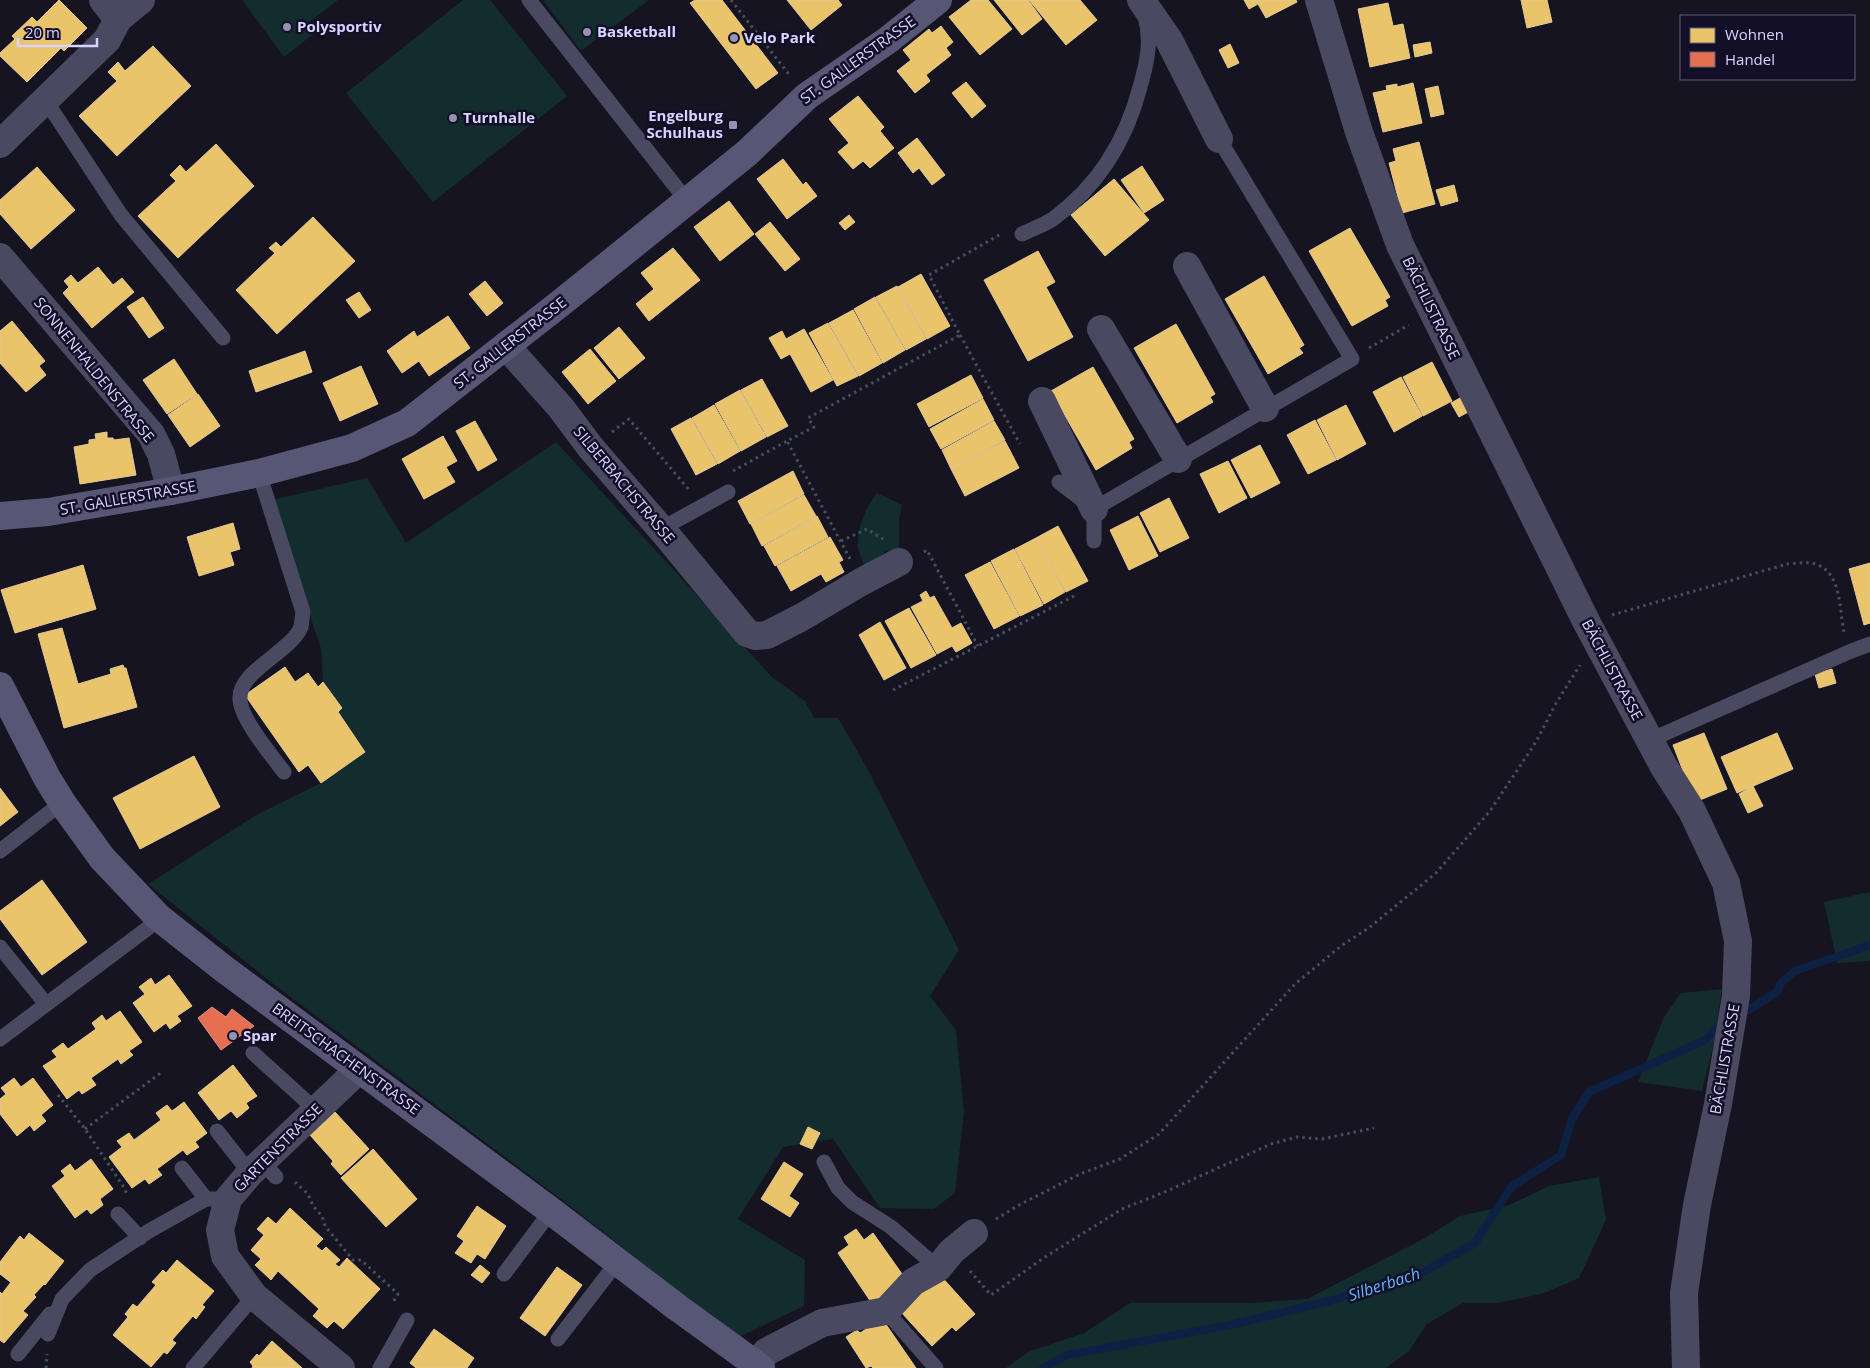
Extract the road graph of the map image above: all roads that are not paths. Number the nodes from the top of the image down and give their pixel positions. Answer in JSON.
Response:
{"nodes":[{"id":1,"x":141,"y":0,"type":"edge"},
{"id":2,"x":529,"y":0,"type":"edge"},
{"id":3,"x":938,"y":0,"type":"edge"},
{"id":4,"x":1141,"y":0,"type":"edge"},
{"id":5,"x":1319,"y":0,"type":"edge"},
{"id":6,"x":110,"y":10,"type":"edge"},
{"id":7,"x":46,"y":101,"type":"junction"},
{"id":8,"x":1219,"y":139,"type":"joint"},
{"id":9,"x":0,"y":144,"type":"edge"},
{"id":10,"x":687,"y":201,"type":"junction"},
{"id":11,"x":1022,"y":234,"type":"road end"},
{"id":12,"x":0,"y":257,"type":"edge"},
{"id":13,"x":1187,"y":266,"type":"dead end"},
{"id":14,"x":1101,"y":329,"type":"dead end"},
{"id":15,"x":223,"y":338,"type":"dead end"},
{"id":16,"x":506,"y":346,"type":"junction"},
{"id":17,"x":1042,"y":401,"type":"dead end"},
{"id":18,"x":1265,"y":408,"type":"junction"},
{"id":19,"x":1178,"y":460,"type":"junction"},
{"id":20,"x":258,"y":473,"type":"junction"},
{"id":21,"x":1059,"y":482,"type":"dead end"},
{"id":22,"x":171,"y":491,"type":"junction"},
{"id":23,"x":728,"y":492,"type":"dead end"},
{"id":24,"x":1094,"y":509,"type":"junction"},
{"id":25,"x":0,"y":516,"type":"edge"},
{"id":26,"x":661,"y":529,"type":"junction"},
{"id":27,"x":1094,"y":541,"type":"dead end"},
{"id":28,"x":899,"y":562,"type":"road end"},
{"id":29,"x":1870,"y":644,"type":"edge"},
{"id":30,"x":0,"y":686,"type":"edge"},
{"id":31,"x":1650,"y":740,"type":"junction"},
{"id":32,"x":284,"y":772,"type":"dead end"},
{"id":33,"x":63,"y":804,"type":"junction"},
{"id":34,"x":0,"y":852,"type":"edge"},
{"id":35,"x":158,"y":917,"type":"junction"},
{"id":36,"x":0,"y":947,"type":"edge"},
{"id":37,"x":46,"y":1004,"type":"junction"},
{"id":38,"x":0,"y":1040,"type":"edge"},
{"id":39,"x":253,"y":1053,"type":"dead end"},
{"id":40,"x":357,"y":1068,"type":"junction"},
{"id":41,"x":316,"y":1110,"type":"junction"},
{"id":42,"x":217,"y":1131,"type":"dead end"},
{"id":43,"x":824,"y":1162,"type":"dead end"},
{"id":44,"x":182,"y":1168,"type":"dead end"},
{"id":45,"x":262,"y":1170,"type":"junction"},
{"id":46,"x":217,"y":1199,"type":"junction"},
{"id":47,"x":552,"y":1210,"type":"junction"},
{"id":48,"x":118,"y":1214,"type":"dead end"},
{"id":49,"x":974,"y":1233,"type":"road end"},
{"id":50,"x":140,"y":1238,"type":"junction"},
{"id":51,"x":945,"y":1259,"type":"junction"},
{"id":52,"x":618,"y":1261,"type":"junction"},
{"id":53,"x":504,"y":1274,"type":"dead end"},
{"id":54,"x":254,"y":1296,"type":"junction"},
{"id":55,"x":62,"y":1299,"type":"junction"},
{"id":56,"x":886,"y":1311,"type":"junction"},
{"id":57,"x":407,"y":1320,"type":"road end"},
{"id":58,"x":48,"y":1334,"type":"dead end"},
{"id":59,"x":558,"y":1339,"type":"dead end"},
{"id":60,"x":18,"y":1354,"type":"dead end"},
{"id":61,"x":759,"y":1366,"type":"edge"},
{"id":62,"x":193,"y":1368,"type":"edge"},
{"id":63,"x":341,"y":1368,"type":"edge"},
{"id":64,"x":380,"y":1368,"type":"edge"},
{"id":65,"x":936,"y":1368,"type":"edge"},
{"id":66,"x":1686,"y":1368,"type":"edge"}],
"edges":[{"from":1,"to":6,"type":"street"},
{"from":2,"to":10,"type":"lane"},
{"from":3,"to":10,"type":"street","name":"ST. GALLERSTRASSE"},
{"from":4,"to":8,"type":"street"},
{"from":4,"to":11,"type":"lane"},
{"from":5,"to":31,"type":"street","name":"BÄCHLISTRASSE"},
{"from":6,"to":7,"type":"street"},
{"from":7,"to":9,"type":"street"},
{"from":7,"to":15,"type":"lane"},
{"from":8,"to":18,"type":"lane"},
{"from":10,"to":16,"type":"street","name":"ST. GALLERSTRASSE"},
{"from":12,"to":22,"type":"street","name":"SONNENHALDENSTRASSE"},
{"from":13,"to":18,"type":"street"},
{"from":14,"to":19,"type":"street"},
{"from":16,"to":20,"type":"street","name":"ST. GALLERSTRASSE"},
{"from":16,"to":26,"type":"street","name":"SILBERBACHSTRASSE"},
{"from":17,"to":24,"type":"street"},
{"from":18,"to":19,"type":"lane"},
{"from":19,"to":24,"type":"lane"},
{"from":20,"to":22,"type":"street","name":"ST. GALLERSTRASSE"},
{"from":20,"to":32,"type":"lane"},
{"from":21,"to":24,"type":"lane"},
{"from":22,"to":25,"type":"street","name":"ST. GALLERSTRASSE"},
{"from":23,"to":26,"type":"lane"},
{"from":24,"to":27,"type":"lane"},
{"from":26,"to":28,"type":"street","name":"SILBERBACHSTRASSE"},
{"from":29,"to":31,"type":"lane"},
{"from":30,"to":33,"type":"street","name":"BREITSCHACHENSTRASSE"},
{"from":31,"to":66,"type":"street","name":"BÄCHLISTRASSE"},
{"from":33,"to":34,"type":"lane"},
{"from":33,"to":35,"type":"street","name":"BREITSCHACHENSTRASSE"},
{"from":35,"to":37,"type":"lane"},
{"from":35,"to":40,"type":"street","name":"BREITSCHACHENSTRASSE"},
{"from":36,"to":37,"type":"lane"},
{"from":37,"to":38,"type":"lane"},
{"from":39,"to":41,"type":"lane"},
{"from":40,"to":41,"type":"street","name":"GARTENSTRASSE"},
{"from":40,"to":47,"type":"street","name":"BREITSCHACHENSTRASSE"},
{"from":41,"to":45,"type":"street","name":"GARTENSTRASSE"},
{"from":42,"to":45,"type":"lane"},
{"from":43,"to":51,"type":"lane"},
{"from":44,"to":46,"type":"lane"},
{"from":45,"to":46,"type":"street","name":"GARTENSTRASSE"},
{"from":46,"to":50,"type":"lane"},
{"from":46,"to":54,"type":"street","name":"GARTENSTRASSE"},
{"from":47,"to":52,"type":"street","name":"BREITSCHACHENSTRASSE"},
{"from":47,"to":53,"type":"lane"},
{"from":48,"to":50,"type":"lane"},
{"from":49,"to":51,"type":"street"},
{"from":50,"to":55,"type":"lane"},
{"from":51,"to":56,"type":"street"},
{"from":52,"to":59,"type":"lane"},
{"from":52,"to":61,"type":"street","name":"BREITSCHACHENSTRASSE"},
{"from":54,"to":62,"type":"lane"},
{"from":54,"to":63,"type":"street","name":"GARTENSTRASSE"},
{"from":55,"to":58,"type":"lane"},
{"from":55,"to":60,"type":"lane"},
{"from":56,"to":61,"type":"street"},
{"from":56,"to":65,"type":"lane"},
{"from":57,"to":64,"type":"lane"}]}
